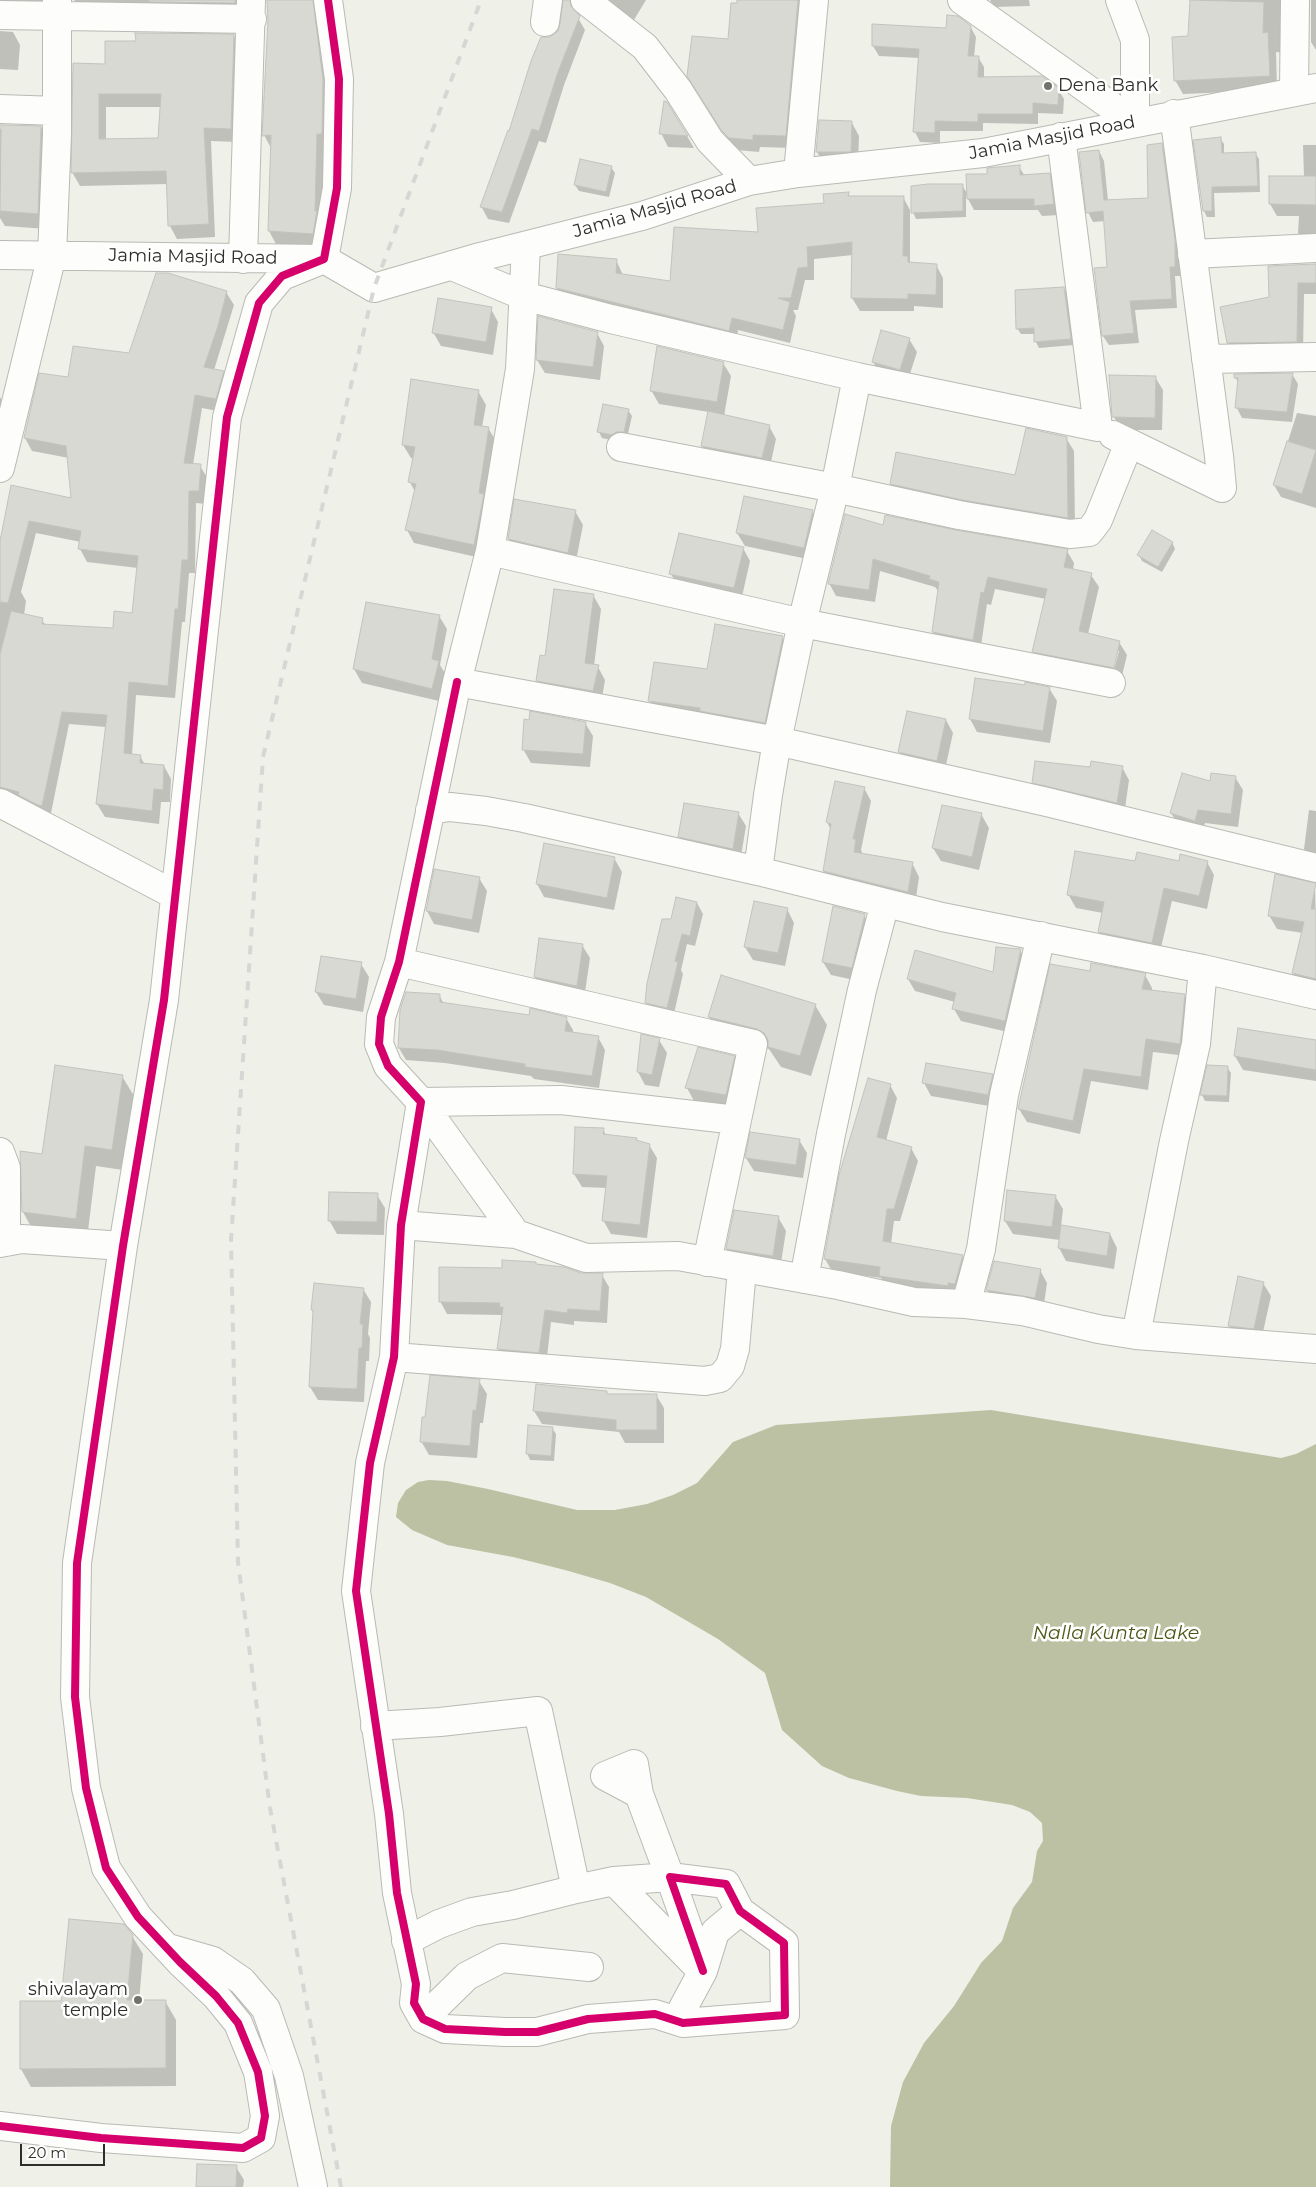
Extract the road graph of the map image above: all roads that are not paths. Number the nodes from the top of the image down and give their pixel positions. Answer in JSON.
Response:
{"nodes":[{"id":1,"x":328,"y":0,"type":"edge"},
{"id":2,"x":585,"y":0,"type":"edge"},
{"id":3,"x":814,"y":0,"type":"edge"},
{"id":4,"x":1120,"y":0,"type":"edge"},
{"id":5,"x":1295,"y":0,"type":"edge"},
{"id":6,"x":966,"y":1,"type":"edge"},
{"id":7,"x":57,"y":9,"type":"edge"},
{"id":8,"x":251,"y":10,"type":"edge"},
{"id":9,"x":0,"y":15,"type":"edge"},
{"id":10,"x":1305,"y":90,"type":"edge"},
{"id":11,"x":0,"y":109,"type":"edge"},
{"id":12,"x":57,"y":111,"type":"junction"},
{"id":13,"x":1174,"y":114,"type":"junction"},
{"id":14,"x":1135,"y":123,"type":"junction"},
{"id":15,"x":1060,"y":138,"type":"junction"},
{"id":16,"x":798,"y":173,"type":"junction"},
{"id":17,"x":749,"y":181,"type":"junction"},
{"id":18,"x":526,"y":246,"type":"junction"},
{"id":19,"x":1316,"y":248,"type":"edge"},
{"id":20,"x":1192,"y":254,"type":"junction"},
{"id":21,"x":0,"y":255,"type":"edge"},
{"id":22,"x":52,"y":255,"type":"junction"},
{"id":23,"x":244,"y":259,"type":"junction"},
{"id":24,"x":324,"y":260,"type":"junction"},
{"id":25,"x":452,"y":266,"type":"junction"},
{"id":26,"x":524,"y":296,"type":"junction"},
{"id":27,"x":1316,"y":357,"type":"edge"},
{"id":28,"x":1206,"y":359,"type":"junction"},
{"id":29,"x":857,"y":377,"type":"junction"},
{"id":30,"x":1098,"y":427,"type":"junction"},
{"id":31,"x":1129,"y":442,"type":"junction"},
{"id":32,"x":621,"y":447,"type":"dead end"},
{"id":33,"x":3,"y":451,"type":"edge"},
{"id":34,"x":835,"y":488,"type":"junction"},
{"id":35,"x":490,"y":551,"type":"junction"},
{"id":36,"x":802,"y":623,"type":"junction"},
{"id":37,"x":456,"y":682,"type":"junction"},
{"id":38,"x":1111,"y":683,"type":"dead end"},
{"id":39,"x":777,"y":742,"type":"junction"},
{"id":40,"x":0,"y":803,"type":"edge"},
{"id":41,"x":430,"y":810,"type":"junction"},
{"id":42,"x":1316,"y":868,"type":"edge"},
{"id":43,"x":758,"y":872,"type":"junction"},
{"id":44,"x":175,"y":895,"type":"junction"},
{"id":45,"x":885,"y":903,"type":"junction"},
{"id":46,"x":1041,"y":936,"type":"junction"},
{"id":47,"x":399,"y":962,"type":"junction"},
{"id":48,"x":1203,"y":970,"type":"junction"},
{"id":49,"x":1316,"y":995,"type":"edge"},
{"id":50,"x":421,"y":1102,"type":"junction"},
{"id":51,"x":737,"y":1120,"type":"junction"},
{"id":52,"x":0,"y":1152,"type":"edge"},
{"id":53,"x":401,"y":1225,"type":"junction"},
{"id":54,"x":516,"y":1234,"type":"junction"},
{"id":55,"x":3,"y":1243,"type":"edge"},
{"id":56,"x":123,"y":1246,"type":"junction"},
{"id":57,"x":707,"y":1262,"type":"junction"},
{"id":58,"x":742,"y":1269,"type":"junction"},
{"id":59,"x":804,"y":1279,"type":"junction"},
{"id":60,"x":966,"y":1304,"type":"junction"},
{"id":61,"x":1136,"y":1335,"type":"junction"},
{"id":62,"x":1316,"y":1349,"type":"edge"},
{"id":63,"x":394,"y":1357,"type":"junction"},
{"id":64,"x":375,"y":1726,"type":"junction"},
{"id":65,"x":639,"y":1794,"type":"dead end"},
{"id":66,"x":670,"y":1877,"type":"junction"},
{"id":67,"x":614,"y":1881,"type":"junction"},
{"id":68,"x":576,"y":1889,"type":"junction"},
{"id":69,"x":740,"y":1912,"type":"junction"},
{"id":70,"x":406,"y":1941,"type":"junction"},
{"id":71,"x":166,"y":1947,"type":"junction"},
{"id":72,"x":589,"y":1967,"type":"dead end"},
{"id":73,"x":702,"y":1971,"type":"junction"},
{"id":74,"x":423,"y":2019,"type":"junction"},
{"id":75,"x":683,"y":2023,"type":"junction"},
{"id":76,"x":0,"y":2126,"type":"edge"},
{"id":77,"x":313,"y":2187,"type":"edge"}],
"edges":[{"from":1,"to":24,"type":"street"},
{"from":2,"to":17,"type":"street"},
{"from":3,"to":16,"type":"street"},
{"from":4,"to":14,"type":"street"},
{"from":5,"to":10,"type":"street"},
{"from":6,"to":14,"type":"street"},
{"from":7,"to":8,"type":"street"},
{"from":7,"to":9,"type":"street"},
{"from":7,"to":12,"type":"street"},
{"from":8,"to":23,"type":"street"},
{"from":10,"to":13,"type":"street","name":"Jamia Masjid Road"},
{"from":11,"to":12,"type":"street"},
{"from":12,"to":22,"type":"street"},
{"from":13,"to":14,"type":"street","name":"Jamia Masjid Road"},
{"from":13,"to":20,"type":"street"},
{"from":14,"to":15,"type":"street","name":"Jamia Masjid Road"},
{"from":15,"to":16,"type":"street","name":"Jamia Masjid Road"},
{"from":15,"to":30,"type":"street"},
{"from":16,"to":17,"type":"street","name":"Jamia Masjid Road"},
{"from":17,"to":18,"type":"street","name":"Jamia Masjid Road"},
{"from":18,"to":25,"type":"street","name":"Jamia Masjid Road"},
{"from":18,"to":26,"type":"street"},
{"from":19,"to":20,"type":"street"},
{"from":20,"to":28,"type":"street"},
{"from":21,"to":22,"type":"street","name":"Jamia Masjid Road"},
{"from":22,"to":23,"type":"street","name":"Jamia Masjid Road"},
{"from":22,"to":33,"type":"street"},
{"from":23,"to":24,"type":"street","name":"Jamia Masjid Road"},
{"from":24,"to":25,"type":"street","name":"Jamia Masjid Road"},
{"from":24,"to":44,"type":"street"},
{"from":25,"to":26,"type":"street"},
{"from":26,"to":29,"type":"street"},
{"from":26,"to":35,"type":"street"},
{"from":27,"to":28,"type":"street"},
{"from":28,"to":31,"type":"street"},
{"from":29,"to":30,"type":"street"},
{"from":29,"to":34,"type":"street"},
{"from":30,"to":31,"type":"street"},
{"from":31,"to":34,"type":"street"},
{"from":32,"to":34,"type":"street"},
{"from":34,"to":36,"type":"street"},
{"from":35,"to":36,"type":"street"},
{"from":35,"to":37,"type":"street"},
{"from":36,"to":38,"type":"street"},
{"from":36,"to":39,"type":"street"},
{"from":37,"to":39,"type":"street"},
{"from":37,"to":41,"type":"street"},
{"from":39,"to":42,"type":"street"},
{"from":39,"to":43,"type":"street"},
{"from":40,"to":44,"type":"street"},
{"from":41,"to":43,"type":"street"},
{"from":41,"to":47,"type":"street"},
{"from":43,"to":45,"type":"street"},
{"from":44,"to":56,"type":"street"},
{"from":45,"to":46,"type":"street"},
{"from":45,"to":59,"type":"street"},
{"from":46,"to":48,"type":"street"},
{"from":46,"to":60,"type":"street"},
{"from":47,"to":50,"type":"street"},
{"from":47,"to":51,"type":"street"},
{"from":48,"to":49,"type":"street"},
{"from":48,"to":61,"type":"street"},
{"from":50,"to":51,"type":"street"},
{"from":50,"to":53,"type":"street"},
{"from":50,"to":54,"type":"street"},
{"from":51,"to":57,"type":"street"},
{"from":52,"to":55,"type":"street"},
{"from":53,"to":54,"type":"street"},
{"from":53,"to":63,"type":"street"},
{"from":54,"to":57,"type":"street"},
{"from":55,"to":56,"type":"street"},
{"from":56,"to":71,"type":"street"},
{"from":57,"to":58,"type":"street"},
{"from":58,"to":59,"type":"street"},
{"from":58,"to":63,"type":"street"},
{"from":59,"to":60,"type":"street"},
{"from":60,"to":61,"type":"street"},
{"from":61,"to":62,"type":"street"},
{"from":63,"to":64,"type":"street"},
{"from":64,"to":68,"type":"street"},
{"from":64,"to":70,"type":"street"},
{"from":65,"to":66,"type":"street"},
{"from":66,"to":67,"type":"street"},
{"from":66,"to":69,"type":"street"},
{"from":66,"to":73,"type":"street"},
{"from":67,"to":68,"type":"street"},
{"from":67,"to":73,"type":"street"},
{"from":68,"to":70,"type":"street"},
{"from":69,"to":73,"type":"street"},
{"from":69,"to":75,"type":"street"},
{"from":70,"to":74,"type":"street"},
{"from":71,"to":76,"type":"street"},
{"from":71,"to":77,"type":"street"},
{"from":72,"to":74,"type":"street"},
{"from":73,"to":75,"type":"street"},
{"from":74,"to":75,"type":"street"}]}
